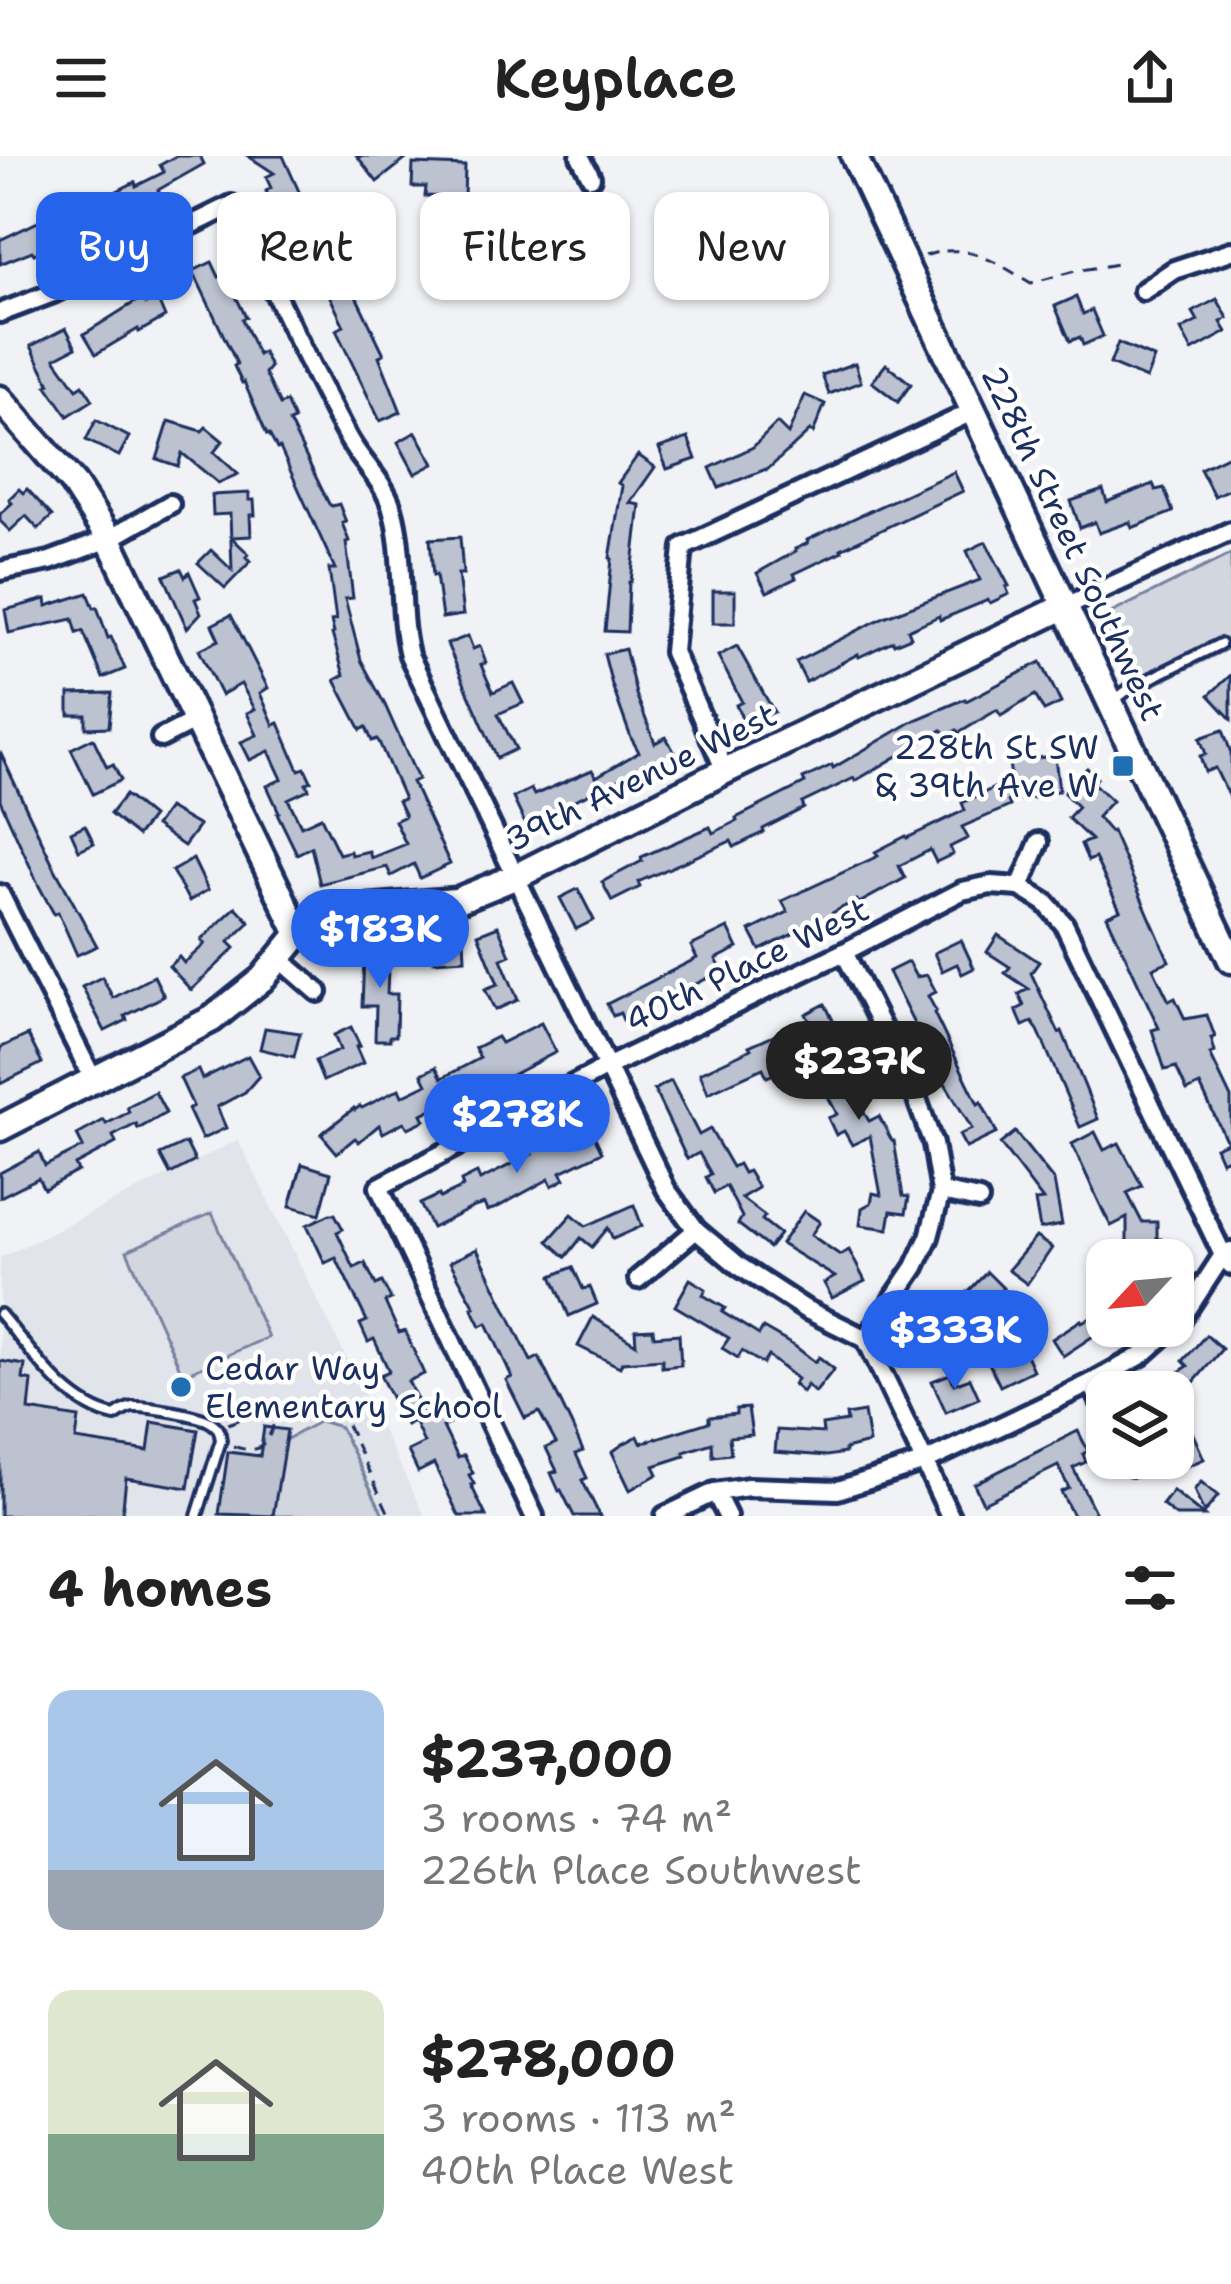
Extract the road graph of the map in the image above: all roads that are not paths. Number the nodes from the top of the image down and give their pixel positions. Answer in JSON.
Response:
{"nodes":[{"id":1,"x":580,"y":156,"type":"edge"},
{"id":2,"x":854,"y":156,"type":"edge"},
{"id":3,"x":591,"y":177,"type":"dead end"},
{"id":4,"x":1231,"y":251,"type":"edge"},
{"id":5,"x":1143,"y":291,"type":"dead end"},
{"id":6,"x":0,"y":313,"type":"edge"},
{"id":7,"x":0,"y":399,"type":"edge"},
{"id":8,"x":974,"y":411,"type":"junction"},
{"id":9,"x":170,"y":504,"type":"dead end"},
{"id":10,"x":1231,"y":531,"type":"edge"},
{"id":11,"x":109,"y":539,"type":"junction"},
{"id":12,"x":0,"y":571,"type":"edge"},
{"id":13,"x":1066,"y":606,"type":"junction"},
{"id":14,"x":1220,"y":644,"type":"dead end"},
{"id":15,"x":1111,"y":701,"type":"junction"},
{"id":16,"x":196,"y":720,"type":"junction"},
{"id":17,"x":161,"y":738,"type":"dead end"},
{"id":18,"x":724,"y":771,"type":"junction"},
{"id":19,"x":1040,"y":842,"type":"dead end"},
{"id":20,"x":515,"y":877,"type":"junction"},
{"id":21,"x":1021,"y":887,"type":"junction"},
{"id":22,"x":0,"y":894,"type":"edge"},
{"id":23,"x":299,"y":934,"type":"junction"},
{"id":24,"x":844,"y":952,"type":"junction"},
{"id":25,"x":279,"y":958,"type":"junction"},
{"id":26,"x":1231,"y":960,"type":"edge"},
{"id":27,"x":318,"y":992,"type":"dead end"},
{"id":28,"x":605,"y":1068,"type":"junction"},
{"id":29,"x":94,"y":1081,"type":"junction"},
{"id":30,"x":0,"y":1128,"type":"edge"},
{"id":31,"x":941,"y":1192,"type":"junction"},
{"id":32,"x":979,"y":1200,"type":"dead end"},
{"id":33,"x":696,"y":1230,"type":"junction"},
{"id":34,"x":1228,"y":1257,"type":"edge"},
{"id":35,"x":638,"y":1280,"type":"dead end"},
{"id":36,"x":0,"y":1314,"type":"edge"},
{"id":37,"x":866,"y":1340,"type":"junction"},
{"id":38,"x":1113,"y":1371,"type":"edge"},
{"id":39,"x":1086,"y":1385,"type":"edge"},
{"id":40,"x":926,"y":1462,"type":"junction"},
{"id":41,"x":715,"y":1492,"type":"junction"},
{"id":42,"x":197,"y":1516,"type":"edge"},
{"id":43,"x":534,"y":1516,"type":"edge"},
{"id":44,"x":665,"y":1516,"type":"edge"},
{"id":45,"x":727,"y":1516,"type":"edge"},
{"id":46,"x":950,"y":1516,"type":"edge"}],
"edges":[{"from":1,"to":3,"type":"street"},
{"from":2,"to":8,"type":"street","name":"228th Street Southwest"},
{"from":4,"to":5,"type":"street"},
{"from":6,"to":20,"type":"street"},
{"from":7,"to":11,"type":"street"},
{"from":8,"to":13,"type":"street","name":"228th Street Southwest"},
{"from":8,"to":18,"type":"street"},
{"from":9,"to":11,"type":"street"},
{"from":10,"to":13,"type":"street"},
{"from":11,"to":12,"type":"street"},
{"from":11,"to":16,"type":"street"},
{"from":13,"to":15,"type":"street","name":"228th Street Southwest"},
{"from":13,"to":18,"type":"street","name":"39th Avenue West"},
{"from":14,"to":15,"type":"lane"},
{"from":15,"to":26,"type":"street","name":"228th Street Southwest"},
{"from":16,"to":17,"type":"street"},
{"from":16,"to":23,"type":"street"},
{"from":18,"to":20,"type":"street","name":"39th Avenue West"},
{"from":19,"to":21,"type":"street"},
{"from":20,"to":23,"type":"street","name":"39th Avenue West"},
{"from":20,"to":28,"type":"street"},
{"from":21,"to":24,"type":"street","name":"40th Place West"},
{"from":21,"to":34,"type":"street"},
{"from":22,"to":29,"type":"street"},
{"from":23,"to":25,"type":"street","name":"39th Avenue West"},
{"from":24,"to":28,"type":"street","name":"40th Place West"},
{"from":24,"to":31,"type":"street"},
{"from":25,"to":27,"type":"street"},
{"from":25,"to":29,"type":"street","name":"39th Avenue West"},
{"from":28,"to":33,"type":"street"},
{"from":28,"to":43,"type":"street","name":"40th Place West"},
{"from":29,"to":30,"type":"street","name":"39th Avenue West"},
{"from":31,"to":32,"type":"street"},
{"from":31,"to":37,"type":"street"},
{"from":33,"to":35,"type":"street"},
{"from":33,"to":37,"type":"street"},
{"from":34,"to":38,"type":"street"},
{"from":36,"to":42,"type":"lane"},
{"from":37,"to":40,"type":"street"},
{"from":39,"to":40,"type":"street"},
{"from":40,"to":41,"type":"street"},
{"from":40,"to":46,"type":"street"},
{"from":41,"to":44,"type":"street"},
{"from":41,"to":45,"type":"street"}]}
